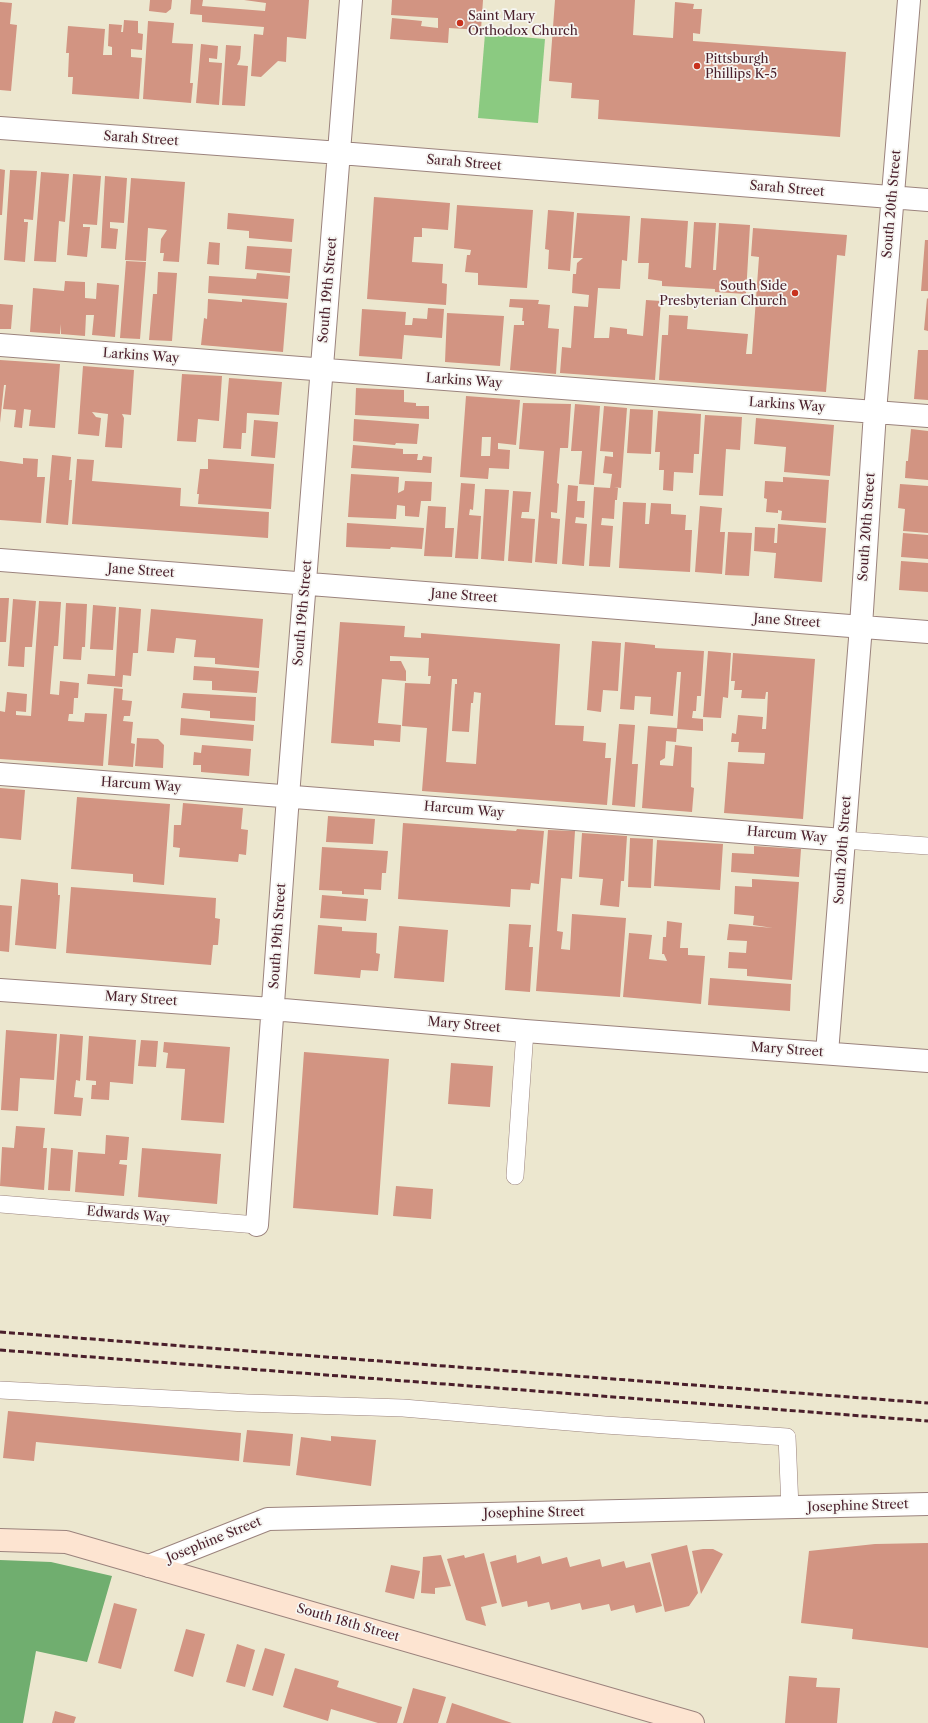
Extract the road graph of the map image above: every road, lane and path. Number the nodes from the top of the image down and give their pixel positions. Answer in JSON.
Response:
{"nodes":[{"id":1,"x":350,"y":0,"type":"edge"},
{"id":2,"x":909,"y":0,"type":"edge"},
{"id":3,"x":0,"y":128,"type":"edge"},
{"id":4,"x":340,"y":153,"type":"junction"},
{"id":5,"x":893,"y":197,"type":"junction"},
{"id":6,"x":928,"y":200,"type":"edge"},
{"id":7,"x":0,"y":345,"type":"edge"},
{"id":8,"x":321,"y":370,"type":"junction"},
{"id":9,"x":875,"y":412,"type":"junction"},
{"id":10,"x":928,"y":416,"type":"edge"},
{"id":11,"x":0,"y":560,"type":"edge"},
{"id":12,"x":305,"y":584,"type":"junction"},
{"id":13,"x":861,"y":626,"type":"junction"},
{"id":14,"x":928,"y":632,"type":"edge"},
{"id":15,"x":0,"y":774,"type":"edge"},
{"id":16,"x":288,"y":796,"type":"junction"},
{"id":17,"x":843,"y":840,"type":"junction"},
{"id":18,"x":928,"y":846,"type":"edge"},
{"id":19,"x":0,"y":990,"type":"edge"},
{"id":20,"x":272,"y":1009,"type":"junction"},
{"id":21,"x":525,"y":1031,"type":"junction"},
{"id":22,"x":827,"y":1053,"type":"junction"},
{"id":23,"x":928,"y":1061,"type":"edge"},
{"id":24,"x":515,"y":1176,"type":"dead end"},
{"id":25,"x":0,"y":1204,"type":"edge"},
{"id":26,"x":257,"y":1225,"type":"joint"},
{"id":27,"x":0,"y":1390,"type":"edge"},
{"id":28,"x":928,"y":1504,"type":"edge"},
{"id":29,"x":790,"y":1508,"type":"junction"},
{"id":30,"x":0,"y":1540,"type":"edge"},
{"id":31,"x":150,"y":1566,"type":"junction"},
{"id":32,"x":693,"y":1723,"type":"edge"}],
"edges":[{"from":1,"to":4,"type":"street","name":"South 19th Street"},
{"from":2,"to":5,"type":"street","name":"South 20th Street"},
{"from":3,"to":4,"type":"street","name":"Sarah Street"},
{"from":4,"to":5,"type":"street","name":"Sarah Street"},
{"from":4,"to":8,"type":"street","name":"South 19th Street"},
{"from":5,"to":6,"type":"street","name":"Sarah Street"},
{"from":5,"to":9,"type":"street","name":"South 20th Street"},
{"from":7,"to":8,"type":"street","name":"Larkins Way"},
{"from":8,"to":9,"type":"street","name":"Larkins Way"},
{"from":8,"to":12,"type":"street","name":"South 19th Street"},
{"from":9,"to":10,"type":"street","name":"Larkins Way"},
{"from":9,"to":13,"type":"street","name":"South 20th Street"},
{"from":11,"to":12,"type":"street","name":"Jane Street"},
{"from":12,"to":13,"type":"street","name":"Jane Street"},
{"from":12,"to":16,"type":"street","name":"South 19th Street"},
{"from":13,"to":14,"type":"street","name":"Jane Street"},
{"from":13,"to":17,"type":"street","name":"South 20th Street"},
{"from":15,"to":16,"type":"street","name":"Harcum Way"},
{"from":16,"to":17,"type":"street","name":"Harcum Way"},
{"from":16,"to":20,"type":"street","name":"South 19th Street"},
{"from":17,"to":18,"type":"lane","name":"Harcum Way"},
{"from":17,"to":22,"type":"street","name":"South 20th Street"},
{"from":19,"to":20,"type":"street","name":"Mary Street"},
{"from":20,"to":21,"type":"street","name":"Mary Street"},
{"from":20,"to":26,"type":"street","name":"South 19th Street"},
{"from":21,"to":22,"type":"street","name":"Mary Street"},
{"from":21,"to":24,"type":"lane"},
{"from":22,"to":23,"type":"street","name":"Mary Street"},
{"from":25,"to":26,"type":"lane","name":"Edwards Way"},
{"from":27,"to":29,"type":"lane"},
{"from":28,"to":29,"type":"street","name":"Josephine Street"},
{"from":29,"to":31,"type":"street","name":"Josephine Street"},
{"from":30,"to":31,"type":"main road","name":"South 18th Street"},
{"from":31,"to":32,"type":"main road","name":"South 18th Street"}]}
